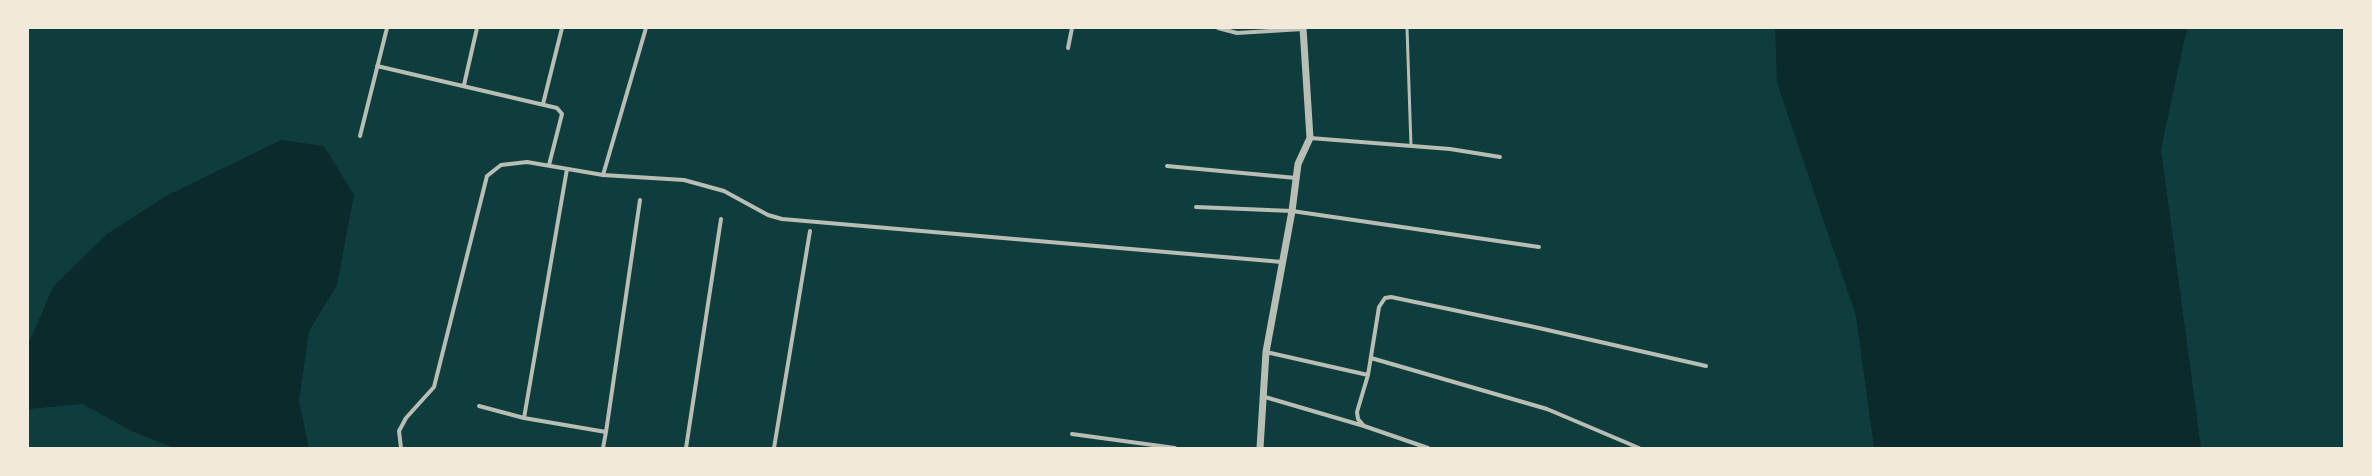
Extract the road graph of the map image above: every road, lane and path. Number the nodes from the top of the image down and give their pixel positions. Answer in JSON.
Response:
{"nodes":[{"id":1,"x":387,"y":28,"type":"edge"},
{"id":2,"x":477,"y":28,"type":"edge"},
{"id":3,"x":562,"y":28,"type":"edge"},
{"id":4,"x":646,"y":28,"type":"edge"},
{"id":5,"x":1072,"y":28,"type":"edge"},
{"id":6,"x":1218,"y":28,"type":"edge"},
{"id":7,"x":1407,"y":28,"type":"edge"},
{"id":8,"x":1303,"y":29,"type":"edge"},
{"id":9,"x":1068,"y":48,"type":"dead end"},
{"id":10,"x":377,"y":66,"type":"junction"},
{"id":11,"x":464,"y":84,"type":"junction"},
{"id":12,"x":543,"y":104,"type":"junction"},
{"id":13,"x":360,"y":136,"type":"dead end"},
{"id":14,"x":1310,"y":138,"type":"junction"},
{"id":15,"x":1411,"y":146,"type":"junction"},
{"id":16,"x":1500,"y":157,"type":"dead end"},
{"id":17,"x":549,"y":165,"type":"junction"},
{"id":18,"x":1167,"y":166,"type":"dead end"},
{"id":19,"x":567,"y":169,"type":"junction"},
{"id":20,"x":603,"y":175,"type":"junction"},
{"id":21,"x":1296,"y":178,"type":"junction"},
{"id":22,"x":640,"y":200,"type":"dead end"},
{"id":23,"x":1196,"y":207,"type":"dead end"},
{"id":24,"x":1292,"y":211,"type":"junction"},
{"id":25,"x":721,"y":219,"type":"dead end"},
{"id":26,"x":810,"y":231,"type":"dead end"},
{"id":27,"x":1539,"y":247,"type":"dead end"},
{"id":28,"x":1282,"y":262,"type":"junction"},
{"id":29,"x":1266,"y":352,"type":"junction"},
{"id":30,"x":1371,"y":358,"type":"junction"},
{"id":31,"x":1706,"y":366,"type":"dead end"},
{"id":32,"x":1368,"y":375,"type":"junction"},
{"id":33,"x":1265,"y":397,"type":"junction"},
{"id":34,"x":479,"y":406,"type":"dead end"},
{"id":35,"x":524,"y":418,"type":"junction"},
{"id":36,"x":1364,"y":426,"type":"junction"},
{"id":37,"x":606,"y":432,"type":"junction"},
{"id":38,"x":1072,"y":434,"type":"dead end"},
{"id":39,"x":401,"y":448,"type":"edge"},
{"id":40,"x":603,"y":448,"type":"edge"},
{"id":41,"x":686,"y":448,"type":"edge"},
{"id":42,"x":774,"y":448,"type":"edge"},
{"id":43,"x":1175,"y":448,"type":"edge"},
{"id":44,"x":1260,"y":448,"type":"edge"},
{"id":45,"x":1428,"y":448,"type":"edge"},
{"id":46,"x":1640,"y":448,"type":"edge"}],
"edges":[{"from":1,"to":10,"type":"street"},
{"from":2,"to":11,"type":"street"},
{"from":3,"to":12,"type":"street"},
{"from":4,"to":20,"type":"street"},
{"from":5,"to":9,"type":"street"},
{"from":6,"to":8,"type":"street"},
{"from":7,"to":15,"type":"lane"},
{"from":8,"to":14,"type":"street"},
{"from":10,"to":11,"type":"street"},
{"from":10,"to":13,"type":"street"},
{"from":11,"to":12,"type":"street"},
{"from":12,"to":17,"type":"street"},
{"from":14,"to":15,"type":"street"},
{"from":14,"to":21,"type":"street"},
{"from":15,"to":16,"type":"street"},
{"from":17,"to":19,"type":"street"},
{"from":17,"to":39,"type":"street"},
{"from":18,"to":21,"type":"street"},
{"from":19,"to":20,"type":"street"},
{"from":19,"to":35,"type":"street"},
{"from":20,"to":28,"type":"street"},
{"from":21,"to":24,"type":"street"},
{"from":22,"to":37,"type":"street"},
{"from":23,"to":24,"type":"street"},
{"from":24,"to":27,"type":"street"},
{"from":24,"to":28,"type":"street"},
{"from":25,"to":41,"type":"street"},
{"from":26,"to":42,"type":"street"},
{"from":28,"to":29,"type":"street"},
{"from":29,"to":32,"type":"street"},
{"from":29,"to":33,"type":"street"},
{"from":30,"to":31,"type":"street"},
{"from":30,"to":32,"type":"street"},
{"from":30,"to":46,"type":"street"},
{"from":32,"to":36,"type":"street"},
{"from":33,"to":36,"type":"street"},
{"from":33,"to":44,"type":"street"},
{"from":34,"to":35,"type":"street"},
{"from":35,"to":37,"type":"street"},
{"from":36,"to":45,"type":"street"},
{"from":37,"to":40,"type":"street"},
{"from":38,"to":43,"type":"street"}]}
